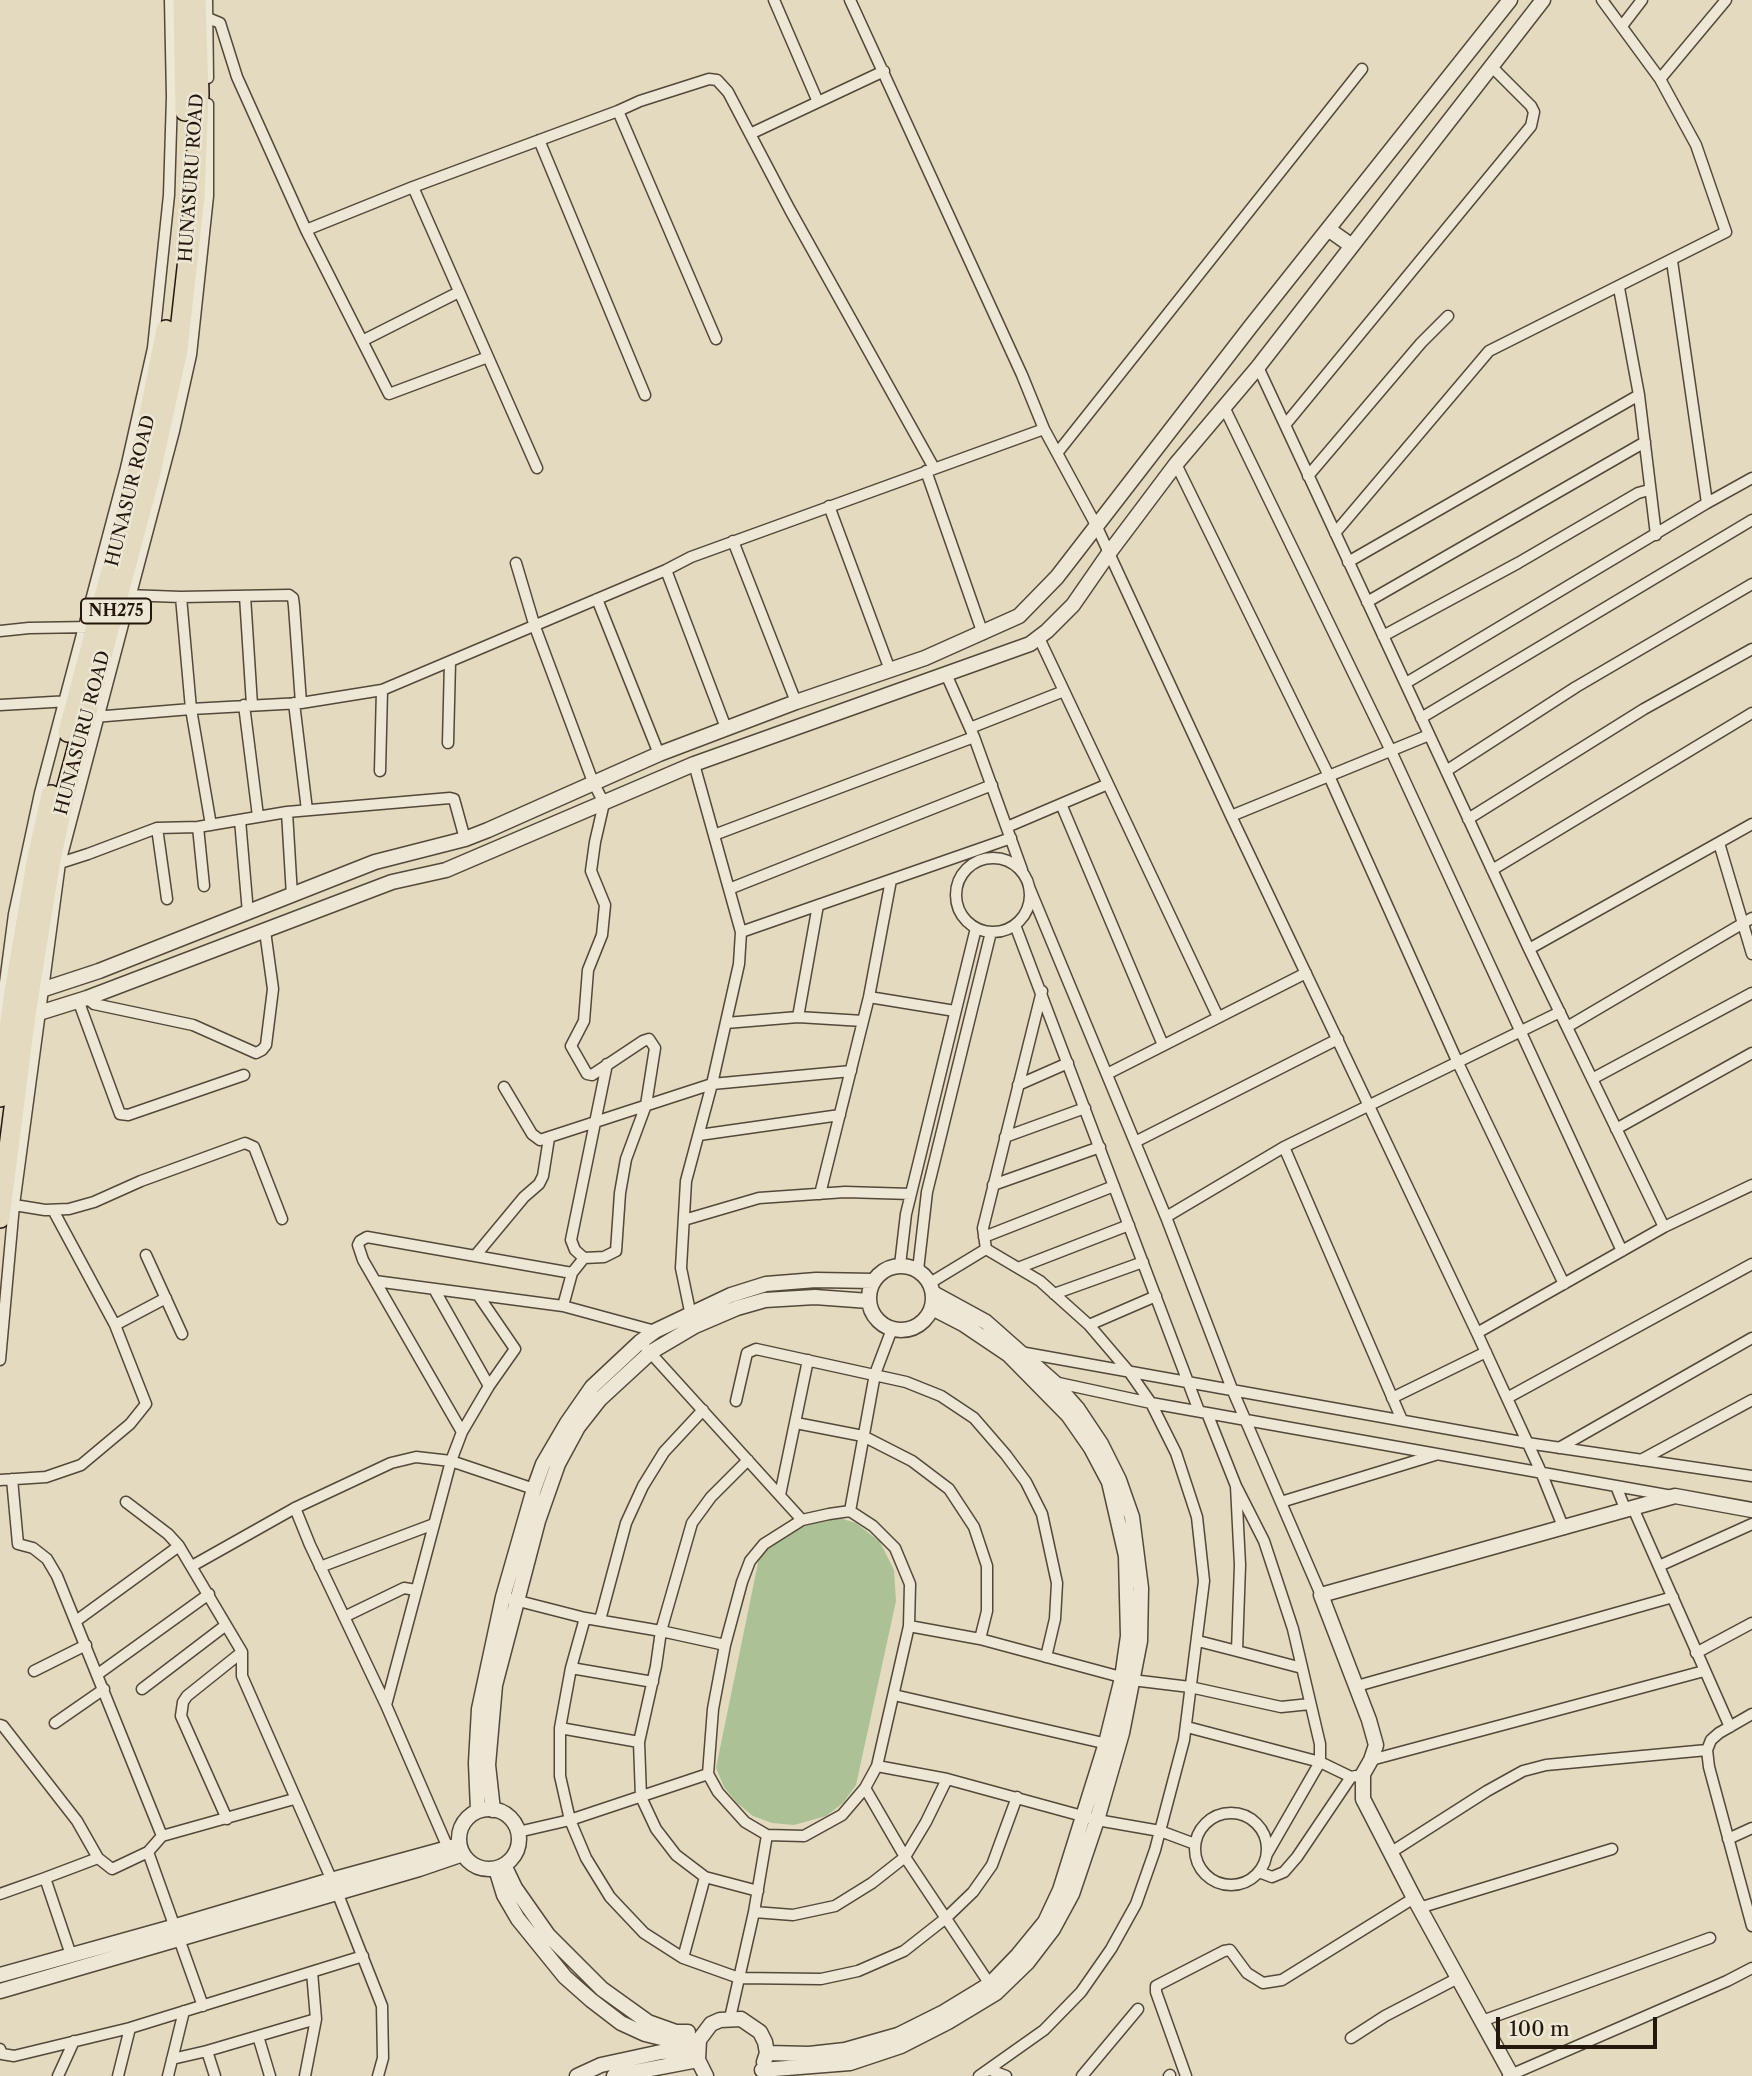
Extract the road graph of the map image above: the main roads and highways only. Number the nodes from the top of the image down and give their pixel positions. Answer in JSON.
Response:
{"nodes":[{"id":1,"x":183,"y":0,"type":"edge"},
{"id":2,"x":196,"y":0,"type":"edge"},
{"id":3,"x":83,"y":708,"type":"junction"},
{"id":4,"x":23,"y":1005,"type":"edge"},
{"id":5,"x":0,"y":1097,"type":"edge"},
{"id":6,"x":5,"y":1209,"type":"edge"}],
"edges":[{"from":1,"to":3,"type":"highway","name":"HUNASUR ROAD","number":"NH275"},
{"from":2,"to":3,"type":"highway","name":"HUNASURU ROAD","number":"NH275"},
{"from":3,"to":4,"type":"highway","name":"HUNASURU ROAD","number":"NH275"},
{"from":3,"to":4,"type":"highway","name":"HUNASUR ROAD","number":"NH275"},
{"from":4,"to":5,"type":"highway","name":"HUNASUR ROAD","number":"NH275"},
{"from":4,"to":6,"type":"highway","name":"HUNASURU ROAD","number":"NH275"}]}
